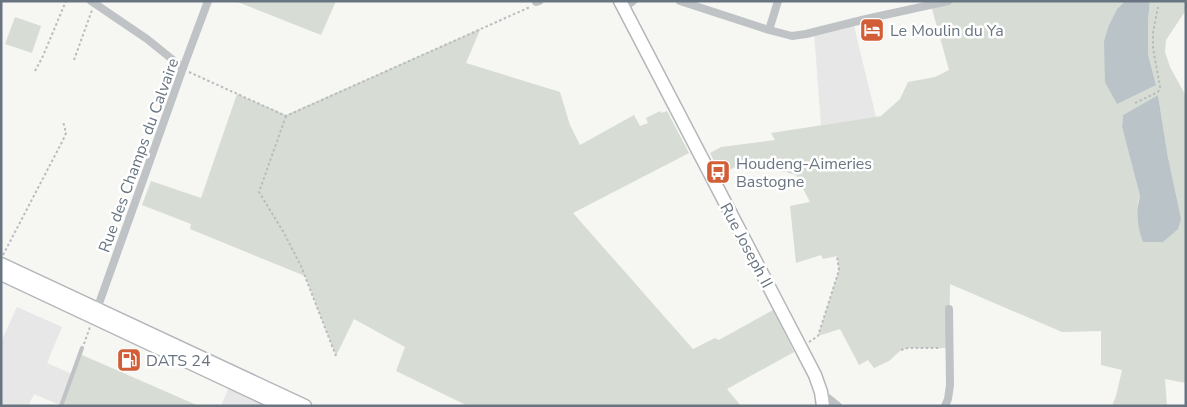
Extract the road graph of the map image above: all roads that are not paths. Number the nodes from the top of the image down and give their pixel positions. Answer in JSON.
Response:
{"nodes":[{"id":1,"x":208,"y":1,"type":"edge"},
{"id":2,"x":680,"y":1,"type":"edge"},
{"id":3,"x":778,"y":1,"type":"edge"},
{"id":4,"x":948,"y":1,"type":"edge"},
{"id":5,"x":92,"y":3,"type":"edge"},
{"id":6,"x":625,"y":3,"type":"edge"},
{"id":7,"x":690,"y":3,"type":"edge"},
{"id":8,"x":769,"y":30,"type":"junction"},
{"id":9,"x":183,"y":68,"type":"junction"},
{"id":10,"x":1,"y":264,"type":"edge"},
{"id":11,"x":1,"y":269,"type":"edge"},
{"id":12,"x":1,"y":274,"type":"edge"},
{"id":13,"x":949,"y":309,"type":"dead end"},
{"id":14,"x":95,"y":313,"type":"junction"},
{"id":15,"x":82,"y":348,"type":"road end"},
{"id":16,"x":821,"y":392,"type":"junction"},
{"id":17,"x":61,"y":406,"type":"edge"},
{"id":18,"x":282,"y":406,"type":"edge"},
{"id":19,"x":294,"y":406,"type":"edge"},
{"id":20,"x":305,"y":406,"type":"edge"},
{"id":21,"x":823,"y":406,"type":"edge"},
{"id":22,"x":838,"y":406,"type":"edge"},
{"id":23,"x":945,"y":406,"type":"edge"}],
"edges":[{"from":1,"to":9,"type":"street","name":"Rue des Champs du Calvaire"},
{"from":2,"to":7,"type":"street"},
{"from":3,"to":8,"type":"street"},
{"from":4,"to":8,"type":"street"},
{"from":5,"to":9,"type":"street"},
{"from":6,"to":16,"type":"main road","name":"Rue Joseph II"},
{"from":7,"to":8,"type":"street"},
{"from":9,"to":14,"type":"street","name":"Rue des Champs du Calvaire"},
{"from":10,"to":14,"type":"main road"},
{"from":11,"to":14,"type":"lane"},
{"from":12,"to":14,"type":"main road"},
{"from":13,"to":23,"type":"street"},
{"from":14,"to":18,"type":"main road"},
{"from":14,"to":19,"type":"lane"},
{"from":14,"to":20,"type":"main road"},
{"from":15,"to":17,"type":"lane"},
{"from":16,"to":21,"type":"main road","name":"Rue Joseph II"},
{"from":16,"to":22,"type":"street"}]}
